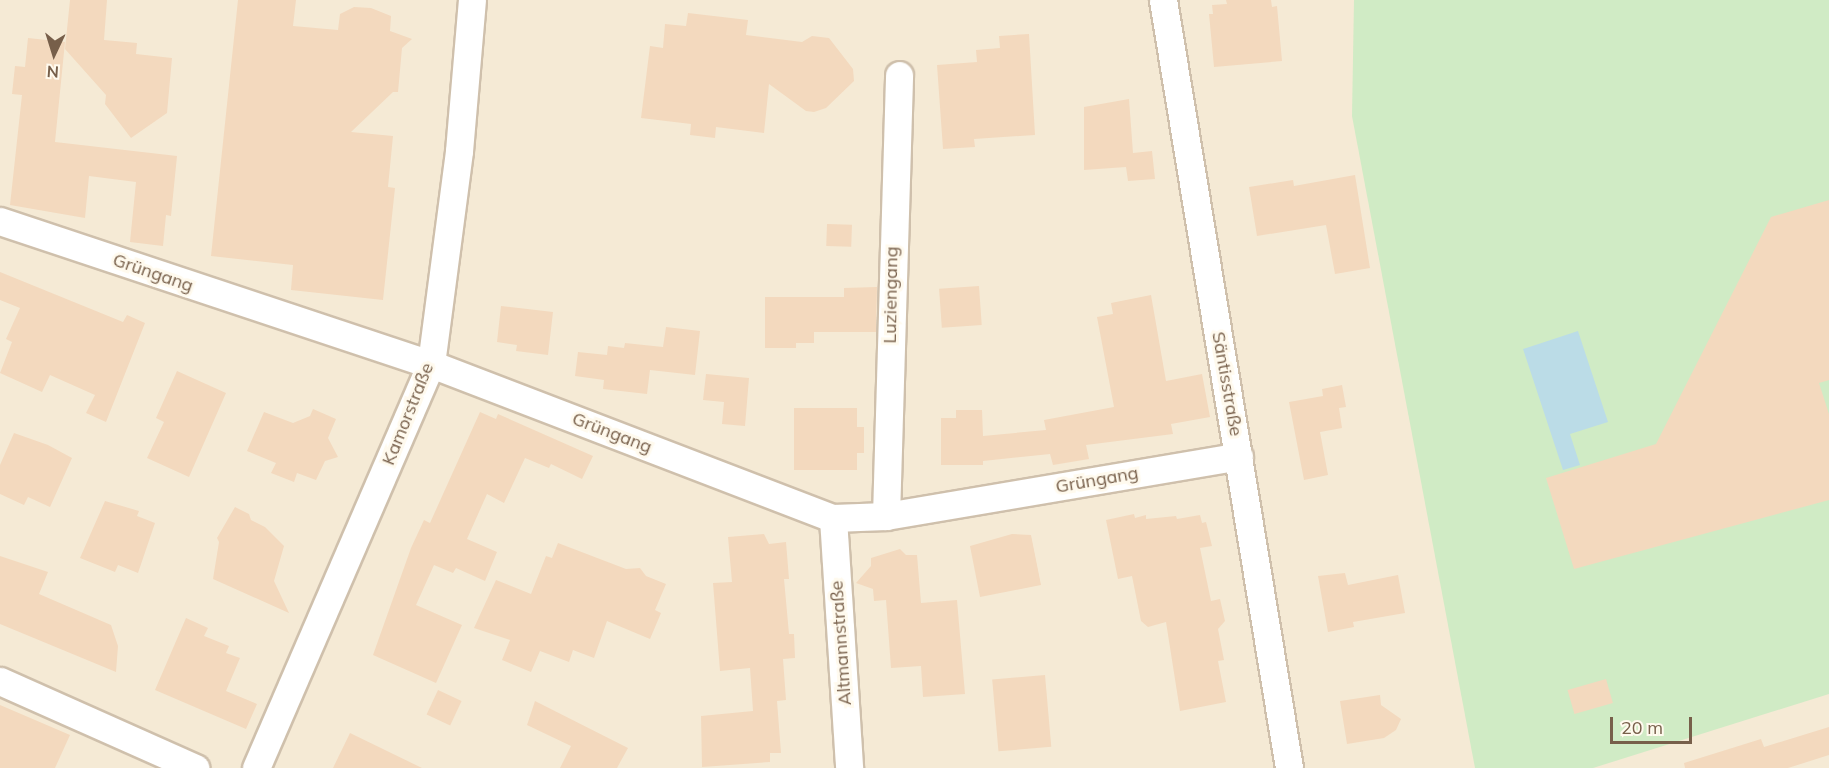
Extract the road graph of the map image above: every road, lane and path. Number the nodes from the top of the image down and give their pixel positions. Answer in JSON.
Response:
{"nodes":[{"id":1,"x":472,"y":0,"type":"edge"},
{"id":2,"x":1163,"y":0,"type":"edge"},
{"id":3,"x":899,"y":75,"type":"dead end"},
{"id":4,"x":0,"y":220,"type":"edge"},
{"id":5,"x":431,"y":364,"type":"junction"},
{"id":6,"x":1239,"y":456,"type":"junction"},
{"id":7,"x":886,"y":516,"type":"junction"},
{"id":8,"x":833,"y":518,"type":"junction"},
{"id":9,"x":0,"y":681,"type":"edge"},
{"id":10,"x":195,"y":768,"type":"edge"},
{"id":11,"x":256,"y":768,"type":"edge"},
{"id":12,"x":849,"y":768,"type":"edge"},
{"id":13,"x":1289,"y":768,"type":"edge"}],
"edges":[{"from":1,"to":5,"type":"street","name":"Kamorstraße"},
{"from":2,"to":6,"type":"street","name":"Säntisstraße"},
{"from":3,"to":7,"type":"street","name":"Luziengang"},
{"from":4,"to":5,"type":"street","name":"Grüngang"},
{"from":5,"to":8,"type":"street","name":"Grüngang"},
{"from":5,"to":11,"type":"street","name":"Kamorstraße"},
{"from":6,"to":7,"type":"street","name":"Grüngang"},
{"from":6,"to":13,"type":"street","name":"Säntisstraße"},
{"from":7,"to":8,"type":"street","name":"Grüngang"},
{"from":8,"to":12,"type":"street","name":"Altmannstraße"},
{"from":9,"to":10,"type":"street"}]}
